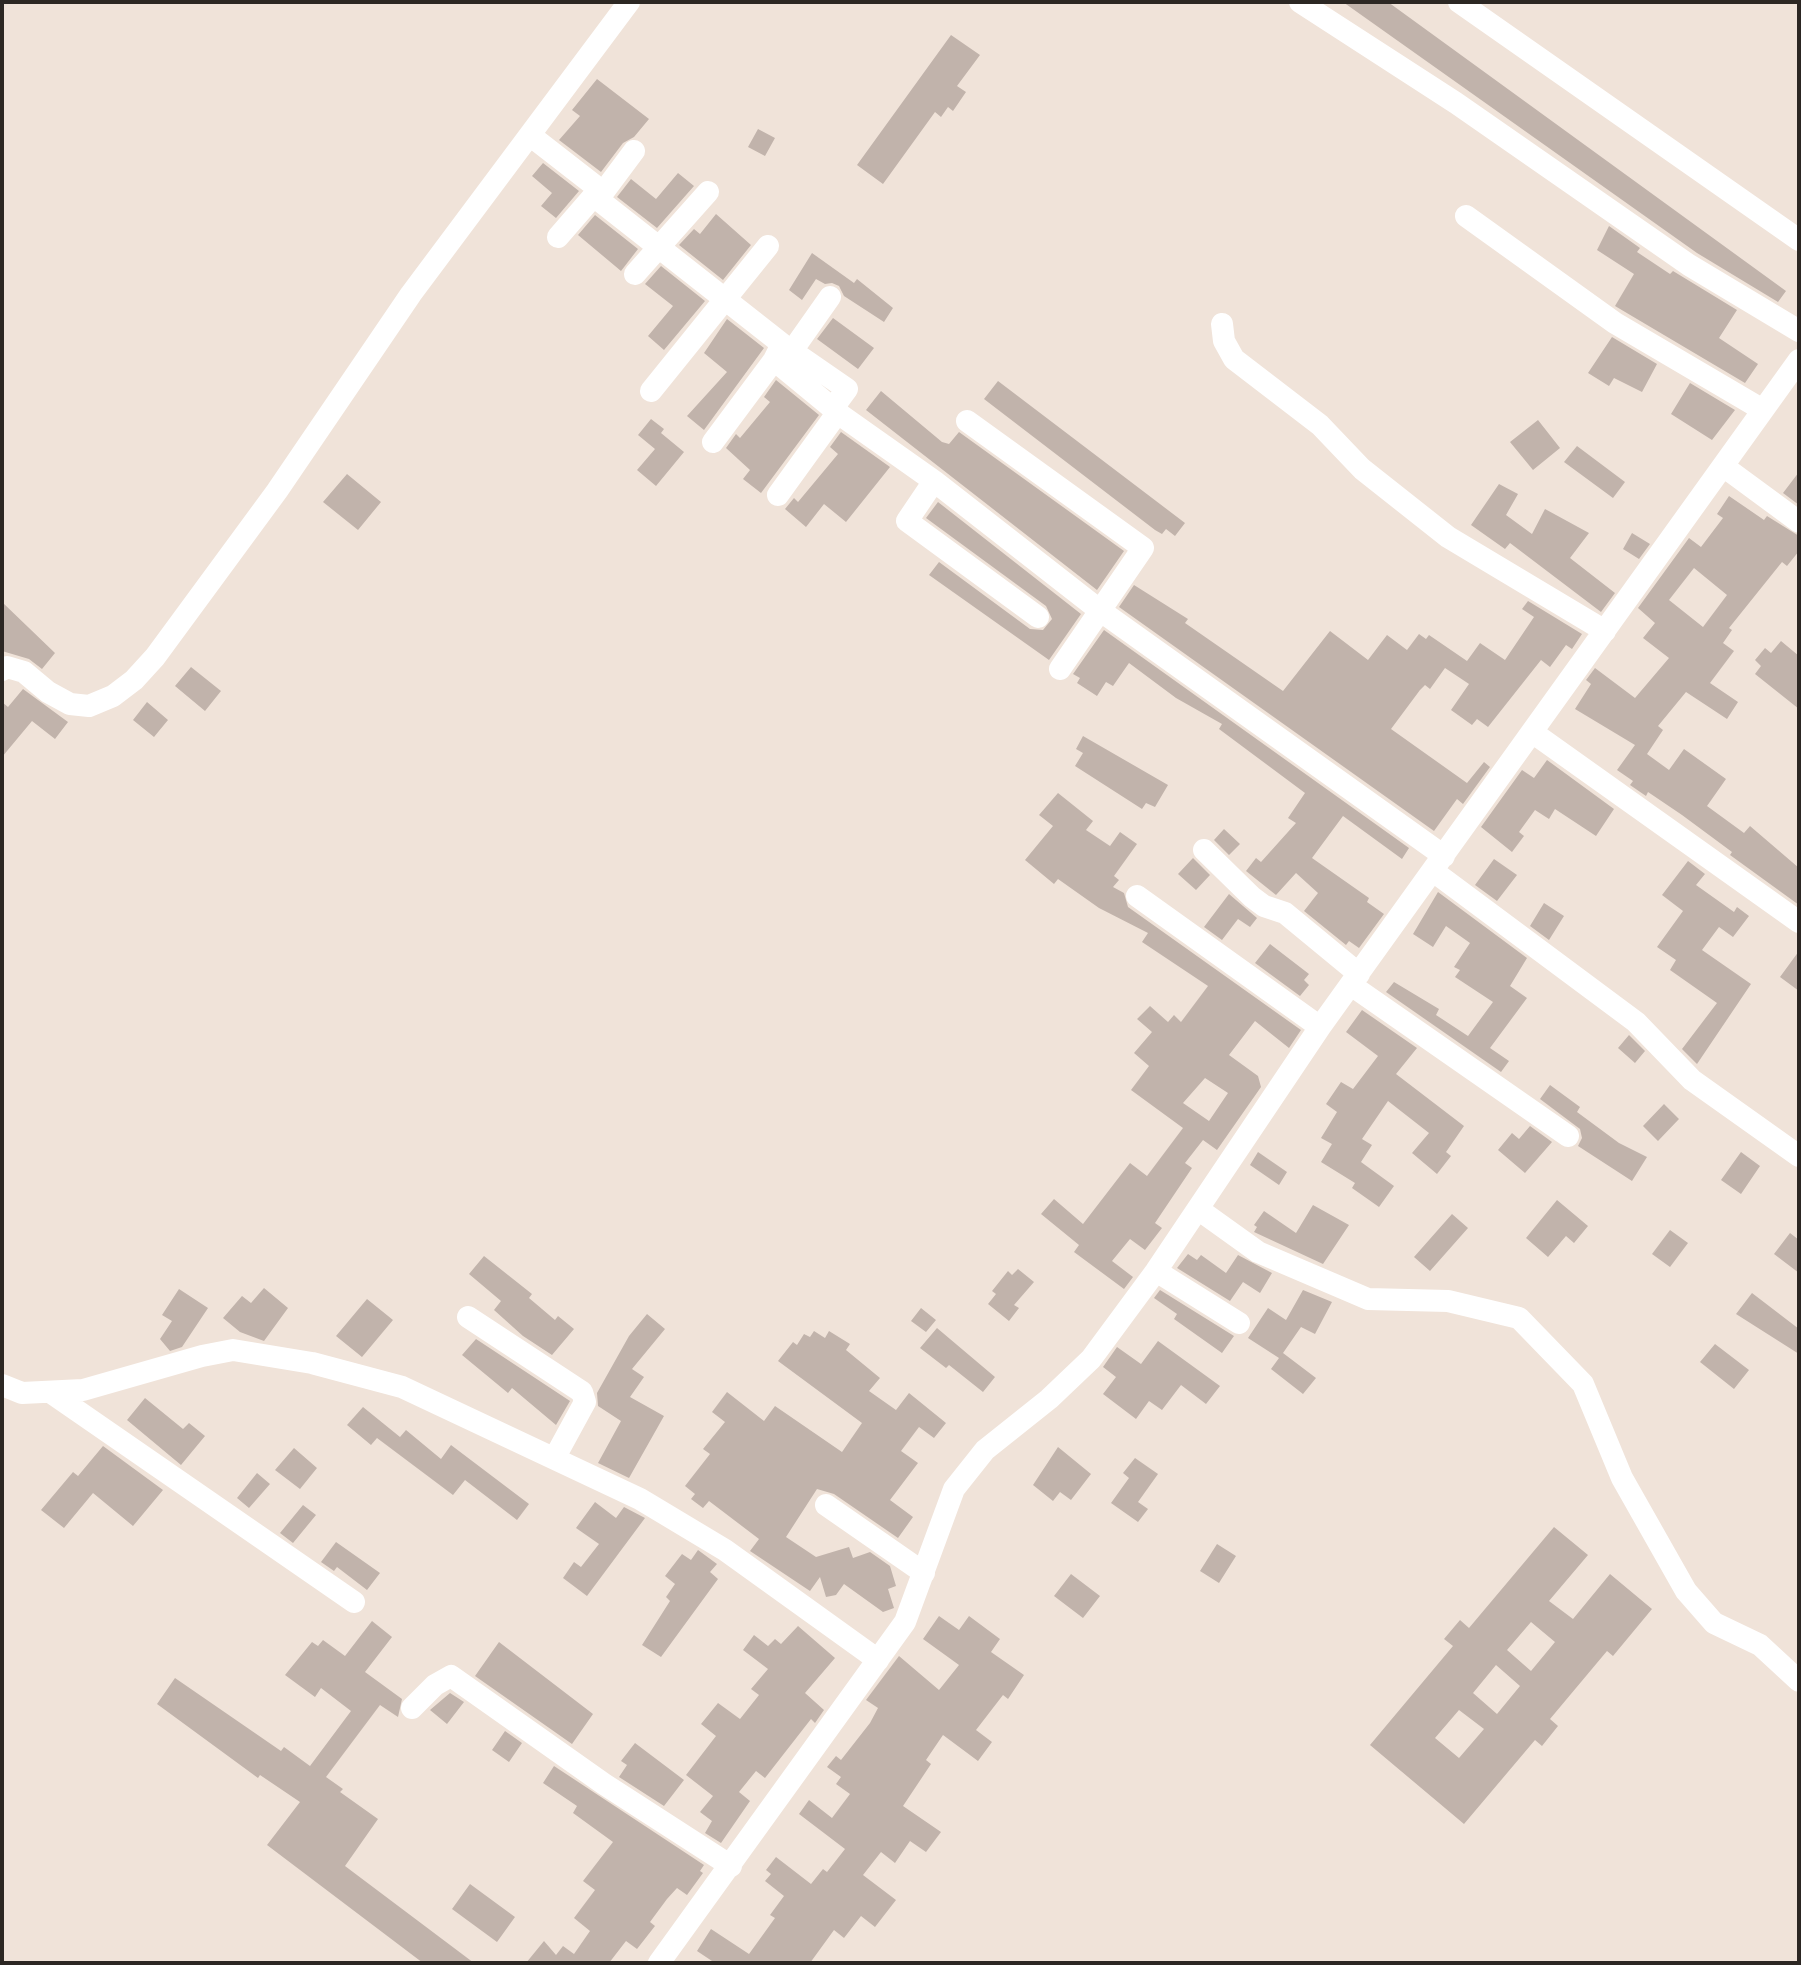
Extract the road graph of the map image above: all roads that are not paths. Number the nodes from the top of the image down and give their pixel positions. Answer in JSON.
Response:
{"nodes":[{"id":1,"x":629,"y":2,"type":"edge"},
{"id":2,"x":1300,"y":2,"type":"edge"},
{"id":3,"x":1459,"y":2,"type":"edge"},
{"id":4,"x":531,"y":136,"type":"junction"},
{"id":5,"x":634,"y":151,"type":"dead end"},
{"id":6,"x":708,"y":192,"type":"dead end"},
{"id":7,"x":598,"y":195,"type":"junction"},
{"id":8,"x":1466,"y":216,"type":"dead end"},
{"id":9,"x":558,"y":237,"type":"dead end"},
{"id":10,"x":1799,"y":240,"type":"edge"},
{"id":11,"x":768,"y":246,"type":"dead end"},
{"id":12,"x":659,"y":247,"type":"junction"},
{"id":13,"x":635,"y":274,"type":"dead end"},
{"id":14,"x":830,"y":297,"type":"dead end"},
{"id":15,"x":725,"y":299,"type":"junction"},
{"id":16,"x":1222,"y":324,"type":"dead end"},
{"id":17,"x":1799,"y":331,"type":"edge"},
{"id":18,"x":783,"y":352,"type":"junction"},
{"id":19,"x":1799,"y":360,"type":"edge"},
{"id":20,"x":651,"y":391,"type":"dead end"},
{"id":21,"x":836,"y":410,"type":"junction"},
{"id":22,"x":1763,"y":410,"type":"junction"},
{"id":23,"x":967,"y":421,"type":"dead end"},
{"id":24,"x":713,"y":442,"type":"dead end"},
{"id":25,"x":1723,"y":466,"type":"junction"},
{"id":26,"x":934,"y":481,"type":"junction"},
{"id":27,"x":778,"y":495,"type":"dead end"},
{"id":28,"x":1799,"y":522,"type":"edge"},
{"id":29,"x":1098,"y":609,"type":"junction"},
{"id":30,"x":1038,"y":617,"type":"dead end"},
{"id":31,"x":1605,"y":631,"type":"junction"},
{"id":32,"x":1060,"y":669,"type":"dead end"},
{"id":33,"x":2,"y":670,"type":"edge"},
{"id":34,"x":1532,"y":732,"type":"junction"},
{"id":35,"x":1204,"y":850,"type":"dead end"},
{"id":36,"x":1438,"y":864,"type":"junction"},
{"id":37,"x":1137,"y":896,"type":"dead end"},
{"id":38,"x":1799,"y":922,"type":"edge"},
{"id":39,"x":1355,"y":980,"type":"junction"},
{"id":40,"x":1320,"y":1027,"type":"junction"},
{"id":41,"x":1568,"y":1136,"type":"dead end"},
{"id":42,"x":1799,"y":1156,"type":"edge"},
{"id":43,"x":1198,"y":1209,"type":"junction"},
{"id":44,"x":1156,"y":1271,"type":"junction"},
{"id":45,"x":468,"y":1317,"type":"dead end"},
{"id":46,"x":1239,"y":1323,"type":"dead end"},
{"id":47,"x":2,"y":1385,"type":"edge"},
{"id":48,"x":53,"y":1394,"type":"junction"},
{"id":49,"x":555,"y":1457,"type":"junction"},
{"id":50,"x":826,"y":1505,"type":"dead end"},
{"id":51,"x":924,"y":1573,"type":"junction"},
{"id":52,"x":354,"y":1602,"type":"dead end"},
{"id":53,"x":878,"y":1660,"type":"junction"},
{"id":54,"x":1799,"y":1681,"type":"edge"},
{"id":55,"x":412,"y":1708,"type":"dead end"},
{"id":56,"x":731,"y":1866,"type":"junction"},
{"id":57,"x":659,"y":1963,"type":"edge"}],
"edges":[{"from":1,"to":4,"type":"street"},
{"from":2,"to":17,"type":"street"},
{"from":3,"to":10,"type":"street"},
{"from":4,"to":7,"type":"street"},
{"from":4,"to":33,"type":"street"},
{"from":5,"to":7,"type":"street"},
{"from":6,"to":12,"type":"street"},
{"from":7,"to":9,"type":"street"},
{"from":7,"to":12,"type":"street"},
{"from":8,"to":22,"type":"street"},
{"from":11,"to":15,"type":"street"},
{"from":12,"to":13,"type":"street"},
{"from":12,"to":15,"type":"street"},
{"from":14,"to":18,"type":"street"},
{"from":15,"to":18,"type":"street"},
{"from":15,"to":20,"type":"street"},
{"from":16,"to":31,"type":"street"},
{"from":18,"to":21,"type":"street"},
{"from":18,"to":24,"type":"street"},
{"from":19,"to":22,"type":"street"},
{"from":21,"to":26,"type":"street"},
{"from":21,"to":27,"type":"street"},
{"from":22,"to":25,"type":"street"},
{"from":23,"to":29,"type":"street"},
{"from":25,"to":28,"type":"street"},
{"from":25,"to":31,"type":"street"},
{"from":26,"to":29,"type":"street"},
{"from":26,"to":30,"type":"street"},
{"from":29,"to":32,"type":"street"},
{"from":29,"to":36,"type":"street"},
{"from":31,"to":34,"type":"street"},
{"from":34,"to":36,"type":"street"},
{"from":34,"to":38,"type":"street"},
{"from":35,"to":39,"type":"street"},
{"from":36,"to":39,"type":"street"},
{"from":36,"to":42,"type":"street"},
{"from":37,"to":40,"type":"street"},
{"from":39,"to":40,"type":"street"},
{"from":39,"to":41,"type":"street"},
{"from":40,"to":43,"type":"street"},
{"from":43,"to":44,"type":"street"},
{"from":43,"to":54,"type":"street"},
{"from":44,"to":46,"type":"street"},
{"from":44,"to":51,"type":"street"},
{"from":45,"to":49,"type":"street"},
{"from":47,"to":48,"type":"street"},
{"from":48,"to":49,"type":"street"},
{"from":48,"to":52,"type":"street"},
{"from":49,"to":53,"type":"street"},
{"from":50,"to":51,"type":"street"},
{"from":51,"to":53,"type":"street"},
{"from":53,"to":56,"type":"street"},
{"from":55,"to":56,"type":"street"},
{"from":56,"to":57,"type":"street"}]}
